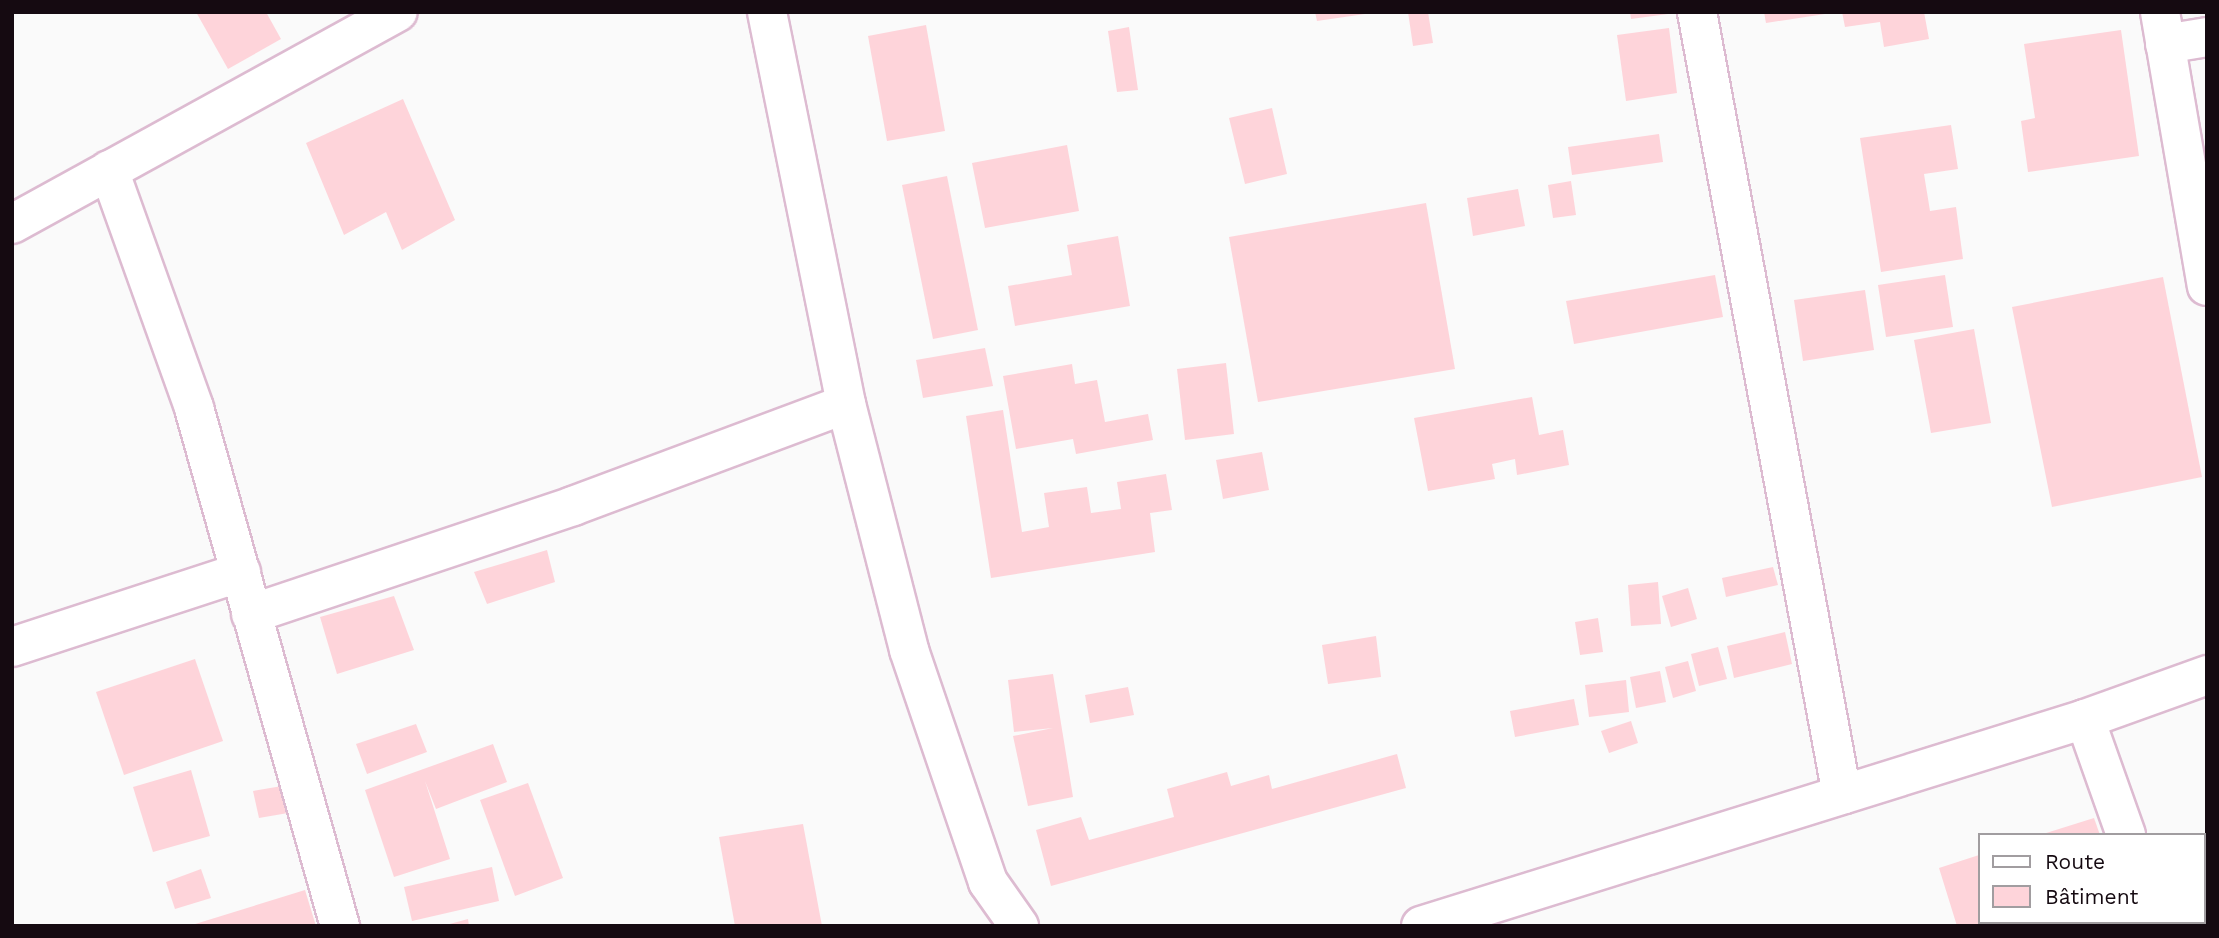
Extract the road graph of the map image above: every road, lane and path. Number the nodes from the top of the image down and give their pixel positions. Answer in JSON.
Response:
{"nodes":[{"id":1,"x":397,"y":12,"type":"edge"},
{"id":2,"x":767,"y":12,"type":"edge"},
{"id":3,"x":1696,"y":12,"type":"edge"},
{"id":4,"x":2162,"y":28,"type":"edge"},
{"id":5,"x":2207,"y":37,"type":"edge"},
{"id":6,"x":109,"y":170,"type":"junction"},
{"id":7,"x":12,"y":224,"type":"edge"},
{"id":8,"x":2207,"y":286,"type":"edge"},
{"id":9,"x":846,"y":404,"type":"junction"},
{"id":10,"x":241,"y":572,"type":"junction"},
{"id":11,"x":251,"y":614,"type":"junction"},
{"id":12,"x":12,"y":647,"type":"edge"},
{"id":13,"x":2207,"y":675,"type":"edge"},
{"id":14,"x":2085,"y":719,"type":"junction"},
{"id":15,"x":1842,"y":795,"type":"junction"},
{"id":16,"x":2125,"y":833,"type":"edge"},
{"id":17,"x":340,"y":926,"type":"edge"},
{"id":18,"x":1019,"y":926,"type":"edge"},
{"id":19,"x":1421,"y":926,"type":"edge"}],
"edges":[{"from":1,"to":6,"type":"street"},
{"from":2,"to":9,"type":"street"},
{"from":3,"to":15,"type":"street"},
{"from":4,"to":5,"type":"street"},
{"from":4,"to":8,"type":"street"},
{"from":6,"to":7,"type":"street"},
{"from":6,"to":10,"type":"street"},
{"from":9,"to":11,"type":"street"},
{"from":9,"to":18,"type":"street"},
{"from":10,"to":11,"type":"street"},
{"from":10,"to":12,"type":"street"},
{"from":11,"to":17,"type":"street"},
{"from":13,"to":14,"type":"street"},
{"from":14,"to":15,"type":"street"},
{"from":14,"to":16,"type":"street"},
{"from":15,"to":19,"type":"street"}]}
